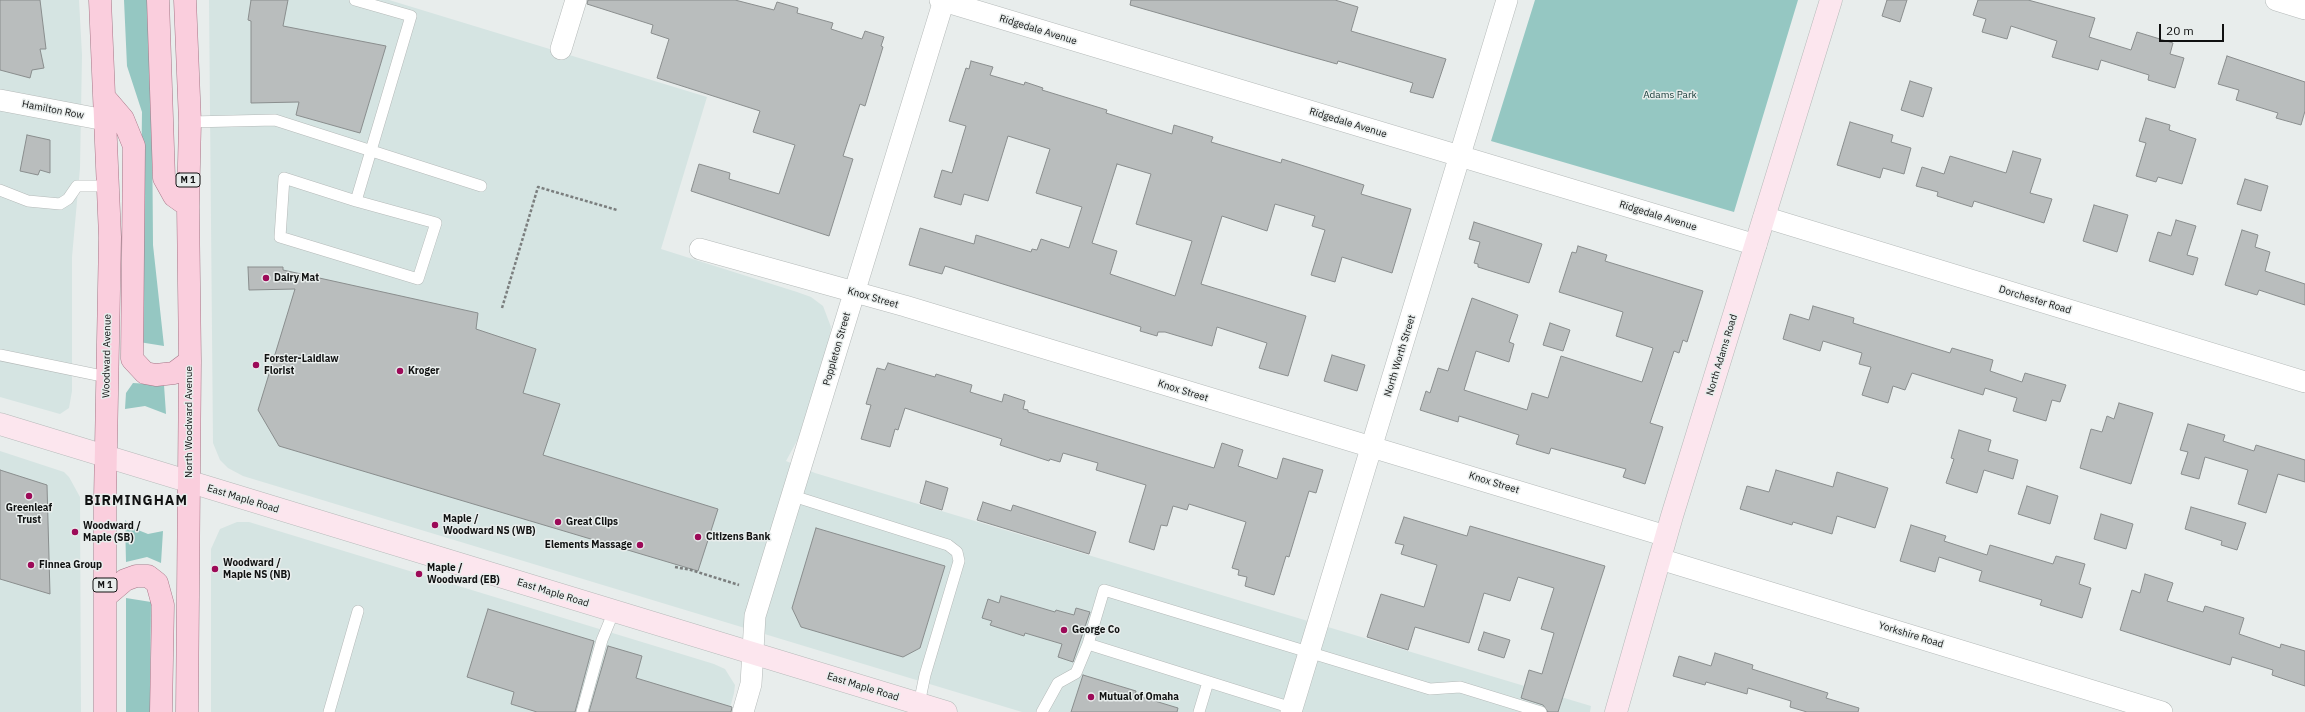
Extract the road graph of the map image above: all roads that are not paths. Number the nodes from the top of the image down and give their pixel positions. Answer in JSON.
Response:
{"nodes":[{"id":1,"x":100,"y":0,"type":"edge"},
{"id":2,"x":158,"y":0,"type":"edge"},
{"id":3,"x":185,"y":0,"type":"edge"},
{"id":4,"x":355,"y":0,"type":"edge"},
{"id":5,"x":576,"y":0,"type":"edge"},
{"id":6,"x":943,"y":0,"type":"edge"},
{"id":7,"x":1507,"y":0,"type":"edge"},
{"id":8,"x":1831,"y":0,"type":"edge"},
{"id":9,"x":2276,"y":0,"type":"edge"},
{"id":10,"x":2305,"y":9,"type":"edge"},
{"id":11,"x":561,"y":49,"type":"dead end"},
{"id":12,"x":105,"y":98,"type":"junction"},
{"id":13,"x":0,"y":100,"type":"edge"},
{"id":14,"x":105,"y":120,"type":"junction"},
{"id":15,"x":190,"y":122,"type":"junction"},
{"id":16,"x":372,"y":152,"type":"junction"},
{"id":17,"x":1460,"y":156,"type":"junction"},
{"id":18,"x":108,"y":186,"type":"junction"},
{"id":19,"x":481,"y":186,"type":"dead end"},
{"id":20,"x":0,"y":190,"type":"edge"},
{"id":21,"x":356,"y":201,"type":"junction"},
{"id":22,"x":188,"y":206,"type":"junction"},
{"id":23,"x":1764,"y":217,"type":"junction"},
{"id":24,"x":1756,"y":245,"type":"junction"},
{"id":25,"x":700,"y":249,"type":"dead end"},
{"id":26,"x":854,"y":292,"type":"junction"},
{"id":27,"x":0,"y":355,"type":"edge"},
{"id":28,"x":190,"y":361,"type":"junction"},
{"id":29,"x":107,"y":377,"type":"junction"},
{"id":30,"x":2305,"y":382,"type":"edge"},
{"id":31,"x":0,"y":424,"type":"edge"},
{"id":32,"x":1372,"y":447,"type":"junction"},
{"id":33,"x":106,"y":457,"type":"junction"},
{"id":34,"x":189,"y":483,"type":"junction"},
{"id":35,"x":793,"y":496,"type":"junction"},
{"id":36,"x":1666,"y":536,"type":"junction"},
{"id":37,"x":1660,"y":559,"type":"junction"},
{"id":38,"x":105,"y":597,"type":"junction"},
{"id":39,"x":614,"y":611,"type":"junction"},
{"id":40,"x":358,"y":612,"type":"dead end"},
{"id":41,"x":1088,"y":644,"type":"junction"},
{"id":42,"x":1309,"y":652,"type":"junction"},
{"id":43,"x":753,"y":653,"type":"junction"},
{"id":44,"x":1208,"y":682,"type":"junction"},
{"id":45,"x":919,"y":704,"type":"junction"},
{"id":46,"x":1291,"y":710,"type":"edge"},
{"id":47,"x":105,"y":712,"type":"edge"},
{"id":48,"x":161,"y":712,"type":"edge"},
{"id":49,"x":187,"y":712,"type":"edge"},
{"id":50,"x":329,"y":712,"type":"edge"},
{"id":51,"x":582,"y":712,"type":"edge"},
{"id":52,"x":743,"y":712,"type":"edge"},
{"id":53,"x":946,"y":712,"type":"edge"},
{"id":54,"x":1042,"y":712,"type":"edge"},
{"id":55,"x":1199,"y":712,"type":"edge"},
{"id":56,"x":1541,"y":712,"type":"edge"},
{"id":57,"x":1616,"y":712,"type":"edge"},
{"id":58,"x":2162,"y":712,"type":"edge"}],
"edges":[{"from":1,"to":12,"type":"main road","name":"Woodward Avenue","number":"M 1"},
{"from":2,"to":22,"type":"main road"},
{"from":3,"to":15,"type":"main road","number":"M 1"},
{"from":4,"to":16,"type":"lane"},
{"from":5,"to":11,"type":"street"},
{"from":6,"to":17,"type":"street","name":"Ridgedale Avenue"},
{"from":6,"to":26,"type":"street","name":"Poppleton Street"},
{"from":7,"to":17,"type":"street","name":"North Worth Street"},
{"from":8,"to":23,"type":"main road","name":"North Adams Road"},
{"from":9,"to":10,"type":"street"},
{"from":12,"to":14,"type":"main road","name":"Woodward Avenue","number":"M 1"},
{"from":12,"to":28,"type":"main road"},
{"from":13,"to":14,"type":"street","name":"Hamilton Row"},
{"from":14,"to":18,"type":"main road","name":"Woodward Avenue","number":"M 1"},
{"from":15,"to":16,"type":"lane"},
{"from":15,"to":22,"type":"main road","number":"M 1"},
{"from":16,"to":19,"type":"lane"},
{"from":16,"to":21,"type":"lane"},
{"from":17,"to":24,"type":"street","name":"Ridgedale Avenue"},
{"from":17,"to":32,"type":"street","name":"North Worth Street"},
{"from":18,"to":20,"type":"lane"},
{"from":18,"to":29,"type":"main road","name":"Woodward Avenue","number":"M 1"},
{"from":21,"to":21,"type":"lane"},
{"from":22,"to":28,"type":"main road","number":"M 1"},
{"from":23,"to":24,"type":"main road","name":"North Adams Road"},
{"from":23,"to":30,"type":"street","name":"Dorchester Road"},
{"from":24,"to":36,"type":"main road","name":"North Adams Road"},
{"from":25,"to":26,"type":"street","name":"Knox Street"},
{"from":26,"to":32,"type":"street","name":"Knox Street"},
{"from":26,"to":35,"type":"street","name":"Poppleton Street"},
{"from":27,"to":29,"type":"lane"},
{"from":28,"to":34,"type":"main road","name":"North Woodward Avenue","number":"M 1"},
{"from":29,"to":33,"type":"main road","name":"Woodward Avenue","number":"M 1"},
{"from":31,"to":33,"type":"main road","name":"East Maple Road"},
{"from":32,"to":36,"type":"street","name":"Knox Street"},
{"from":32,"to":42,"type":"street","name":"North Worth Street"},
{"from":33,"to":34,"type":"main road","name":"East Maple Road"},
{"from":33,"to":38,"type":"main road","name":"Woodward Avenue","number":"M 1"},
{"from":34,"to":39,"type":"main road","name":"East Maple Road"},
{"from":34,"to":49,"type":"main road","number":"M 1"},
{"from":35,"to":43,"type":"street","name":"Poppleton Street"},
{"from":35,"to":45,"type":"lane"},
{"from":36,"to":37,"type":"main road","name":"North Adams Road"},
{"from":37,"to":57,"type":"main road","name":"North Adams Road"},
{"from":37,"to":58,"type":"street","name":"Yorkshire Road"},
{"from":38,"to":47,"type":"main road","name":"Woodward Avenue","number":"M 1"},
{"from":38,"to":48,"type":"main road"},
{"from":39,"to":43,"type":"main road","name":"East Maple Road"},
{"from":39,"to":51,"type":"lane"},
{"from":40,"to":50,"type":"lane"},
{"from":41,"to":42,"type":"lane"},
{"from":41,"to":44,"type":"lane"},
{"from":41,"to":54,"type":"lane"},
{"from":42,"to":46,"type":"street","name":"North Worth Street"},
{"from":42,"to":56,"type":"lane"},
{"from":43,"to":45,"type":"main road","name":"East Maple Road"},
{"from":43,"to":52,"type":"street","name":"Poppleton Street"},
{"from":44,"to":46,"type":"lane"},
{"from":44,"to":55,"type":"lane"},
{"from":45,"to":53,"type":"main road","name":"East Maple Road"}]}
